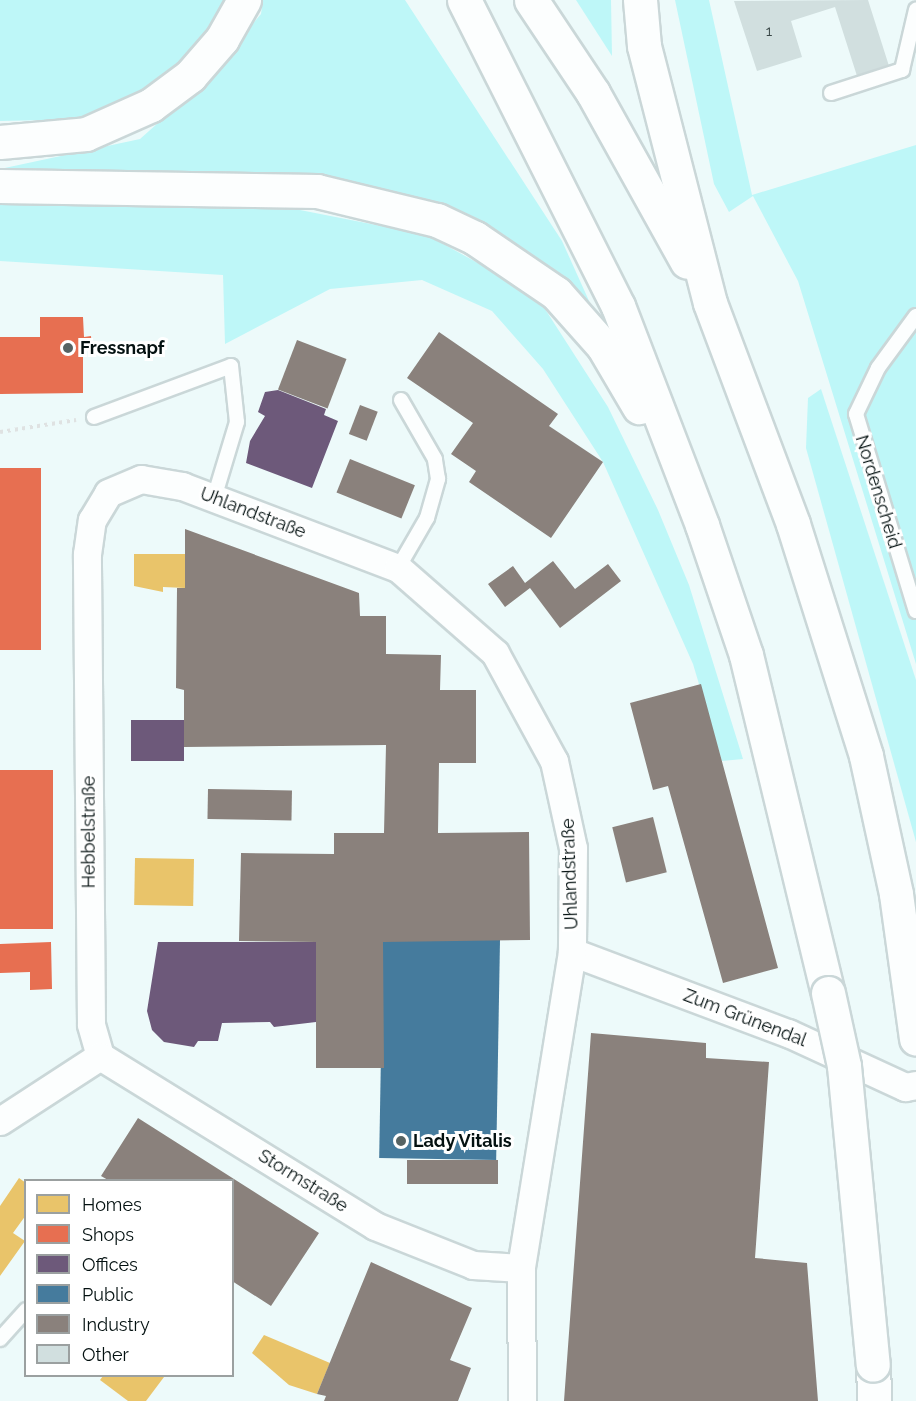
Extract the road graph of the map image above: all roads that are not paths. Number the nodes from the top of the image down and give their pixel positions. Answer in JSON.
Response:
{"nodes":[{"id":1,"x":244,"y":0,"type":"edge"},
{"id":2,"x":464,"y":0,"type":"edge"},
{"id":3,"x":531,"y":0,"type":"edge"},
{"id":4,"x":640,"y":0,"type":"edge"},
{"id":5,"x":916,"y":10,"type":"edge"},
{"id":6,"x":831,"y":93,"type":"dead end"},
{"id":7,"x":0,"y":142,"type":"edge"},
{"id":8,"x":0,"y":186,"type":"edge"},
{"id":9,"x":710,"y":303,"type":"junction"},
{"id":10,"x":916,"y":316,"type":"edge"},
{"id":11,"x":401,"y":399,"type":"dead end"},
{"id":12,"x":94,"y":417,"type":"road end"},
{"id":13,"x":108,"y":493,"type":"joint"},
{"id":14,"x":214,"y":498,"type":"junction"},
{"id":15,"x":702,"y":525,"type":"junction"},
{"id":16,"x":398,"y":568,"type":"junction"},
{"id":17,"x":916,"y":610,"type":"edge"},
{"id":18,"x":572,"y":952,"type":"junction"},
{"id":19,"x":916,"y":1039,"type":"edge"},
{"id":20,"x":100,"y":1056,"type":"junction"},
{"id":21,"x":916,"y":1085,"type":"edge"},
{"id":22,"x":0,"y":1121,"type":"edge"},
{"id":23,"x":521,"y":1268,"type":"junction"},
{"id":24,"x":24,"y":1312,"type":"edge"},
{"id":25,"x":0,"y":1340,"type":"edge"},
{"id":26,"x":522,"y":1401,"type":"edge"},
{"id":27,"x":874,"y":1401,"type":"edge"}],
"edges":[{"from":1,"to":7,"type":"highway"},
{"from":2,"to":15,"type":"highway"},
{"from":3,"to":9,"type":"highway"},
{"from":4,"to":9,"type":"highway"},
{"from":5,"to":6,"type":"lane"},
{"from":8,"to":15,"type":"highway"},
{"from":9,"to":19,"type":"highway"},
{"from":10,"to":17,"type":"lane","name":"Nordenscheid"},
{"from":11,"to":16,"type":"lane"},
{"from":12,"to":14,"type":"lane"},
{"from":13,"to":14,"type":"street","name":"Uhlandstraße"},
{"from":13,"to":20,"type":"street","name":"Hebbelstraße"},
{"from":14,"to":16,"type":"street","name":"Uhlandstraße"},
{"from":15,"to":27,"type":"highway","bridge":true},
{"from":16,"to":18,"type":"street","name":"Uhlandstraße"},
{"from":18,"to":21,"type":"street","name":"Zum Grünendal"},
{"from":18,"to":23,"type":"street","name":"Uhlandstraße"},
{"from":20,"to":22,"type":"street"},
{"from":20,"to":23,"type":"street","name":"Stormstraße"},
{"from":23,"to":26,"type":"street","name":"Uhlandstraße"},
{"from":24,"to":25,"type":"lane"}]}
